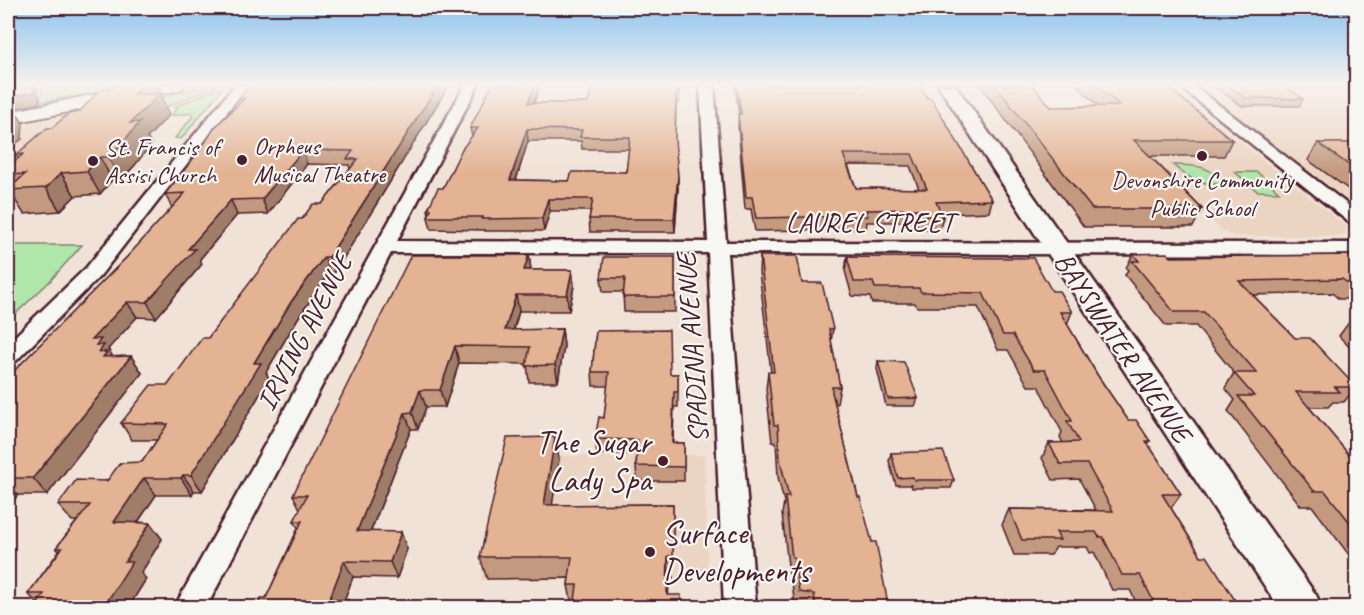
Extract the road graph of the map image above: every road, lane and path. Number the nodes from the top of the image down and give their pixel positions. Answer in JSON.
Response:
{"nodes":[{"id":1,"x":30,"y":114,"type":"edge"},
{"id":2,"x":220,"y":114,"type":"edge"},
{"id":3,"x":457,"y":114,"type":"edge"},
{"id":4,"x":709,"y":114,"type":"edge"},
{"id":5,"x":965,"y":114,"type":"edge"},
{"id":6,"x":1220,"y":114,"type":"edge"},
{"id":7,"x":8,"y":118,"type":"edge"},
{"id":8,"x":1356,"y":219,"type":"edge"},
{"id":9,"x":384,"y":247,"type":"junction"},
{"id":10,"x":717,"y":248,"type":"junction"},
{"id":11,"x":1056,"y":248,"type":"junction"},
{"id":12,"x":1356,"y":249,"type":"edge"},
{"id":13,"x":8,"y":356,"type":"edge"},
{"id":14,"x":189,"y":608,"type":"edge"},
{"id":15,"x":740,"y":608,"type":"edge"},
{"id":16,"x":1302,"y":608,"type":"edge"}],
"edges":[{"from":1,"to":7,"type":"main road"},
{"from":2,"to":13,"type":"street"},
{"from":3,"to":9,"type":"street","name":"IRVING AVENUE"},
{"from":4,"to":10,"type":"street","name":"SPADINA AVENUE"},
{"from":5,"to":11,"type":"street","name":"BAYSWATER AVENUE"},
{"from":6,"to":8,"type":"street"},
{"from":9,"to":10,"type":"street","name":"LAUREL STREET"},
{"from":9,"to":14,"type":"street","name":"IRVING AVENUE"},
{"from":10,"to":11,"type":"street","name":"LAUREL STREET"},
{"from":10,"to":15,"type":"street","name":"SPADINA AVENUE"},
{"from":11,"to":12,"type":"street","name":"LAUREL STREET"},
{"from":11,"to":16,"type":"street","name":"BAYSWATER AVENUE"}]}
